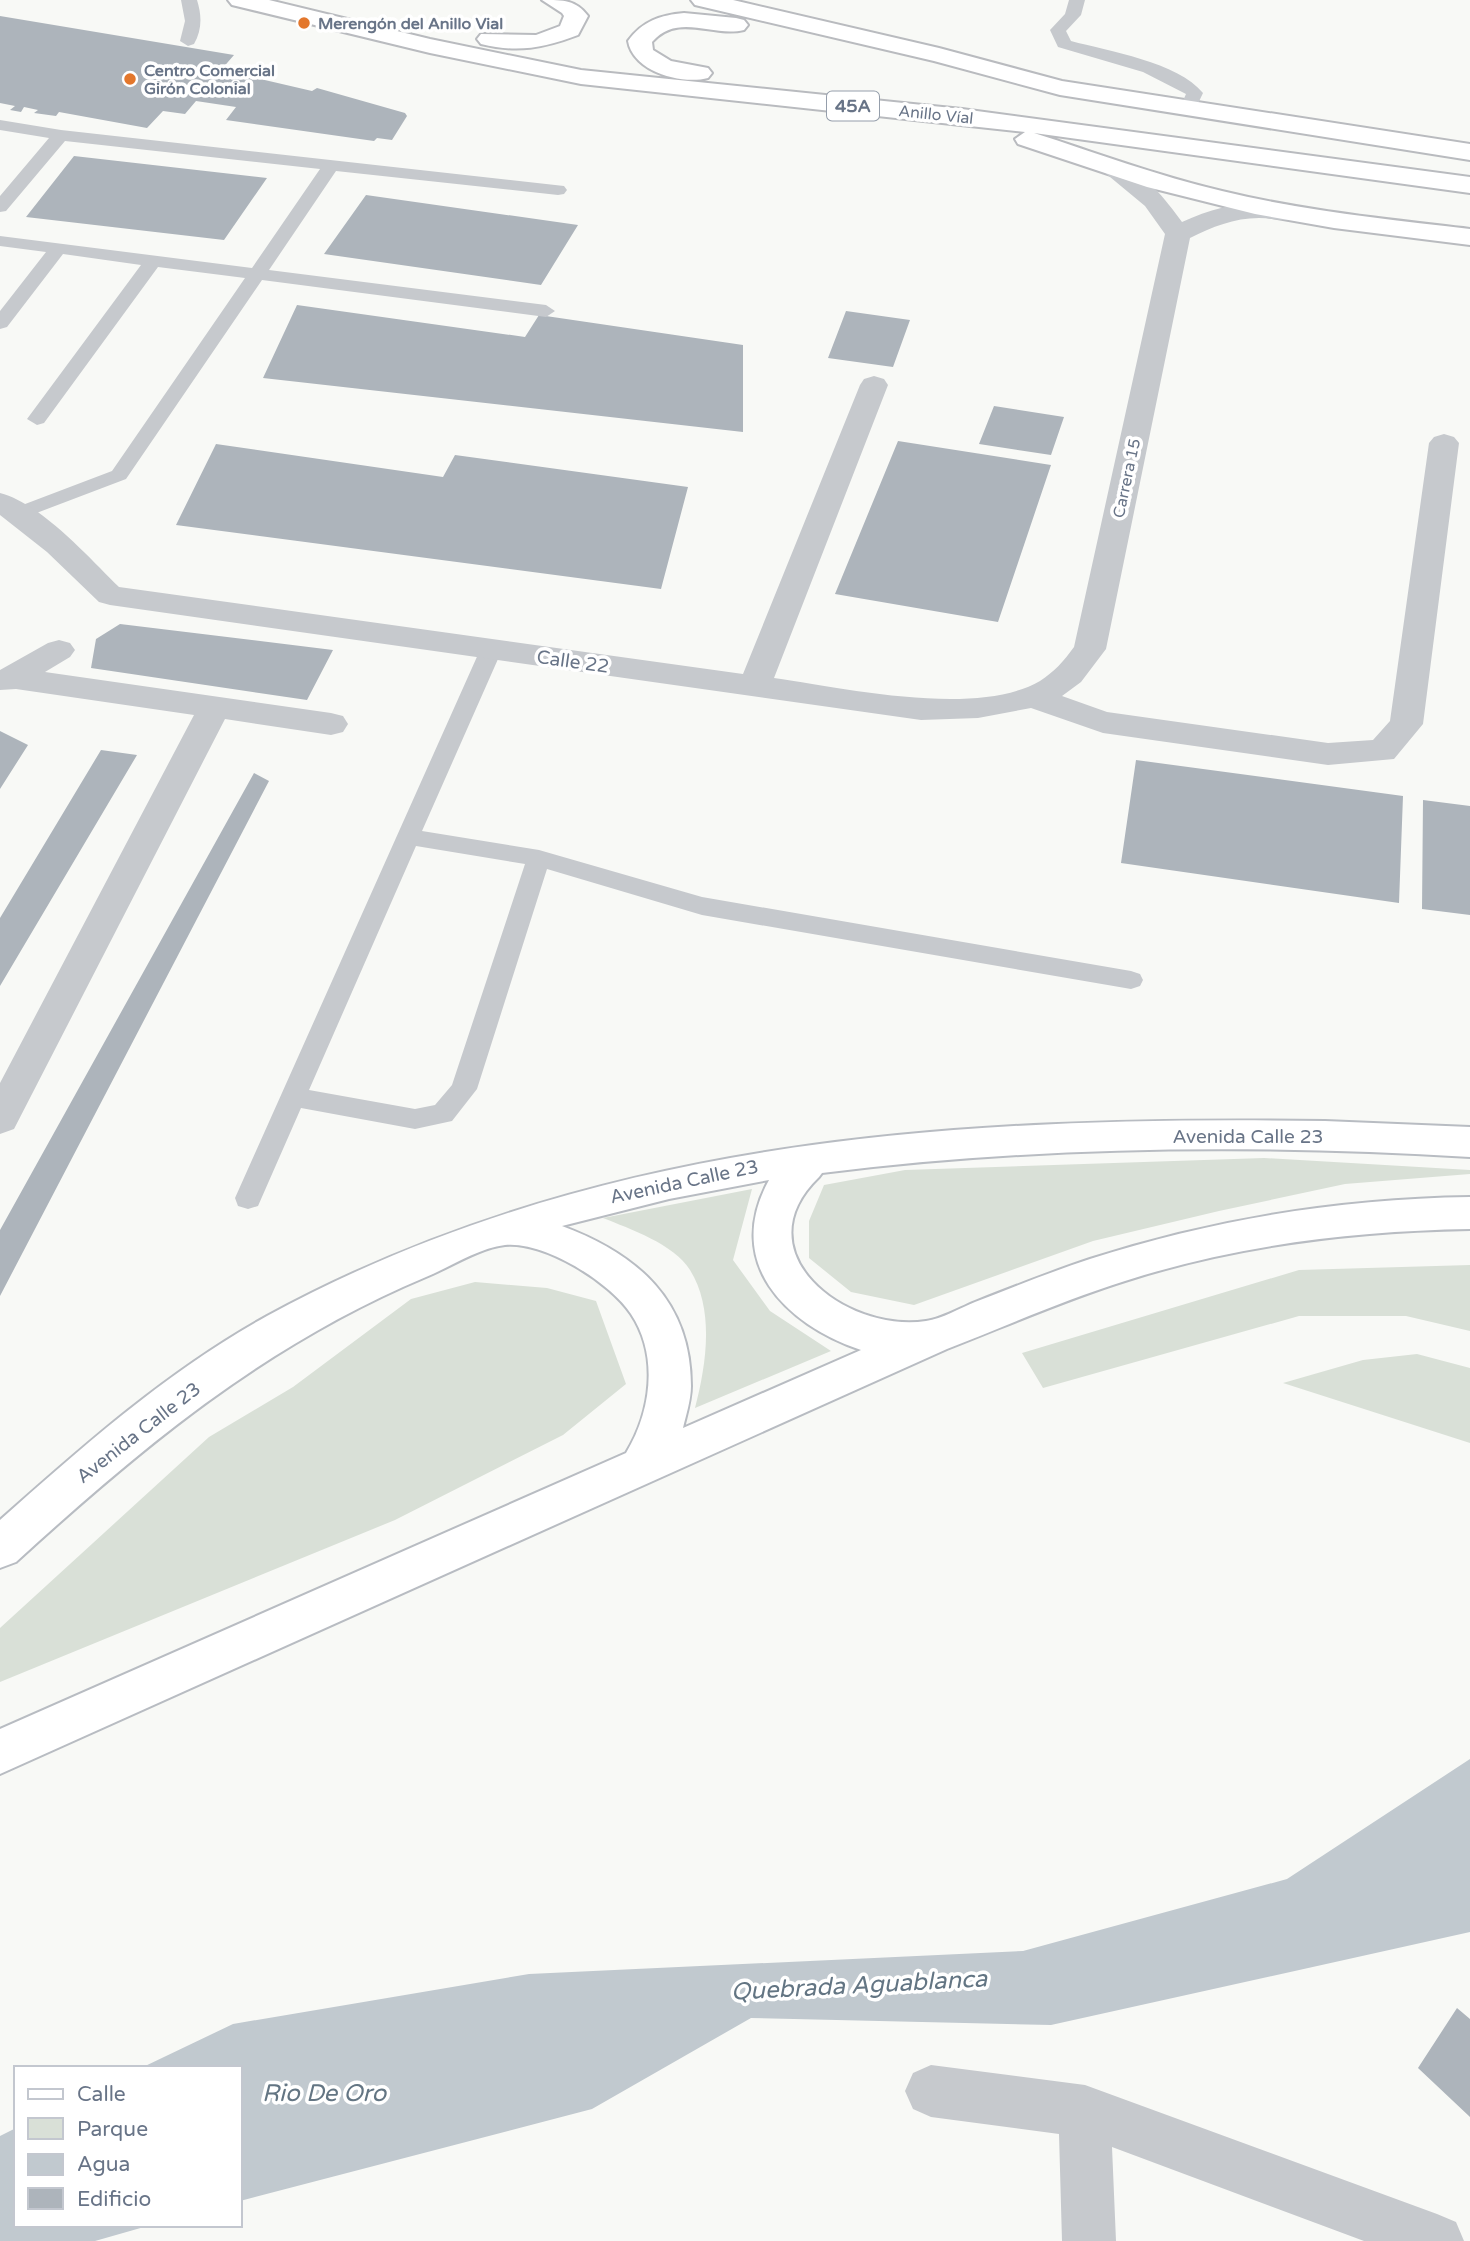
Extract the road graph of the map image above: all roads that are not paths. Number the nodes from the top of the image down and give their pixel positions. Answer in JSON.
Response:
{"nodes":[{"id":1,"x":190,"y":0,"type":"edge"},
{"id":2,"x":243,"y":0,"type":"edge"},
{"id":3,"x":554,"y":0,"type":"edge"},
{"id":4,"x":703,"y":0,"type":"edge"},
{"id":5,"x":1077,"y":0,"type":"edge"},
{"id":6,"x":188,"y":41,"type":"dead end"},
{"id":7,"x":939,"y":55,"type":"junction"},
{"id":8,"x":1187,"y":110,"type":"junction"},
{"id":9,"x":904,"y":111,"type":"junction"},
{"id":10,"x":962,"y":116,"type":"junction"},
{"id":11,"x":0,"y":125,"type":"edge"},
{"id":12,"x":61,"y":135,"type":"junction"},
{"id":13,"x":1470,"y":152,"type":"edge"},
{"id":14,"x":330,"y":167,"type":"junction"},
{"id":15,"x":1117,"y":172,"type":"junction"},
{"id":16,"x":1470,"y":185,"type":"edge"},
{"id":17,"x":558,"y":190,"type":"dead end"},
{"id":18,"x":0,"y":207,"type":"edge"},
{"id":19,"x":1289,"y":213,"type":"junction"},
{"id":20,"x":1178,"y":234,"type":"junction"},
{"id":21,"x":1470,"y":237,"type":"edge"},
{"id":22,"x":0,"y":242,"type":"edge"},
{"id":23,"x":58,"y":249,"type":"junction"},
{"id":24,"x":153,"y":261,"type":"junction"},
{"id":25,"x":253,"y":275,"type":"junction"},
{"id":26,"x":546,"y":311,"type":"dead end"},
{"id":27,"x":0,"y":323,"type":"edge"},
{"id":28,"x":874,"y":384,"type":"dead end"},
{"id":29,"x":37,"y":419,"type":"dead end"},
{"id":30,"x":1444,"y":443,"type":"dead end"},
{"id":31,"x":10,"y":508,"type":"edge"},
{"id":32,"x":59,"y":650,"type":"dead end"},
{"id":33,"x":491,"y":650,"type":"junction"},
{"id":34,"x":7,"y":681,"type":"edge"},
{"id":35,"x":755,"y":685,"type":"junction"},
{"id":36,"x":1035,"y":698,"type":"junction"},
{"id":37,"x":215,"y":707,"type":"junction"},
{"id":38,"x":331,"y":724,"type":"dead end"},
{"id":39,"x":408,"y":837,"type":"junction"},
{"id":40,"x":539,"y":858,"type":"junction"},
{"id":41,"x":1131,"y":980,"type":"dead end"},
{"id":42,"x":293,"y":1097,"type":"junction"},
{"id":43,"x":0,"y":1119,"type":"edge"},
{"id":44,"x":1470,"y":1142,"type":"edge"},
{"id":45,"x":815,"y":1157,"type":"junction"},
{"id":46,"x":248,"y":1198,"type":"dead end"},
{"id":47,"x":1470,"y":1213,"type":"edge"},
{"id":48,"x":499,"y":1228,"type":"junction"},
{"id":49,"x":932,"y":1337,"type":"junction"},
{"id":50,"x":640,"y":1468,"type":"junction"},
{"id":51,"x":0,"y":1548,"type":"edge"},
{"id":52,"x":0,"y":1752,"type":"edge"},
{"id":53,"x":931,"y":2091,"type":"dead end"},
{"id":54,"x":1086,"y":2111,"type":"junction"},
{"id":55,"x":1089,"y":2241,"type":"edge"},
{"id":56,"x":1437,"y":2241,"type":"edge"}],
"edges":[{"from":1,"to":6,"type":"lane"},
{"from":2,"to":3,"type":"main road"},
{"from":2,"to":9,"type":"main road","name":"Anillo Víal","number":"45A"},
{"from":4,"to":7,"type":"main road"},
{"from":5,"to":8,"type":"lane"},
{"from":7,"to":8,"type":"main road"},
{"from":7,"to":9,"type":"main road"},
{"from":8,"to":13,"type":"main road"},
{"from":9,"to":10,"type":"main road","name":"Anillo Víal","number":"45A"},
{"from":10,"to":15,"type":"main road"},
{"from":10,"to":16,"type":"main road","name":"Anillo Víal","number":"45A"},
{"from":11,"to":12,"type":"lane"},
{"from":12,"to":14,"type":"lane"},
{"from":12,"to":18,"type":"lane"},
{"from":14,"to":17,"type":"lane"},
{"from":14,"to":25,"type":"lane"},
{"from":15,"to":19,"type":"main road"},
{"from":15,"to":20,"type":"street"},
{"from":19,"to":20,"type":"street"},
{"from":19,"to":21,"type":"main road"},
{"from":20,"to":36,"type":"street","name":"Carrera 15"},
{"from":22,"to":23,"type":"lane"},
{"from":23,"to":24,"type":"lane"},
{"from":23,"to":27,"type":"lane"},
{"from":24,"to":25,"type":"lane"},
{"from":24,"to":29,"type":"lane"},
{"from":25,"to":26,"type":"lane"},
{"from":25,"to":31,"type":"lane"},
{"from":28,"to":35,"type":"street"},
{"from":30,"to":36,"type":"street"},
{"from":31,"to":33,"type":"street","name":"Calle 22"},
{"from":32,"to":34,"type":"street"},
{"from":33,"to":35,"type":"street","name":"Calle 22"},
{"from":33,"to":39,"type":"lane"},
{"from":34,"to":37,"type":"street"},
{"from":35,"to":36,"type":"street","name":"Calle 22"},
{"from":37,"to":38,"type":"street"},
{"from":37,"to":43,"type":"street"},
{"from":39,"to":40,"type":"lane"},
{"from":39,"to":42,"type":"lane"},
{"from":40,"to":41,"type":"lane"},
{"from":40,"to":42,"type":"lane"},
{"from":42,"to":46,"type":"lane"},
{"from":44,"to":45,"type":"main road","name":"Avenida Calle 23"},
{"from":45,"to":48,"type":"main road","name":"Avenida Calle 23"},
{"from":45,"to":49,"type":"main road"},
{"from":47,"to":49,"type":"main road"},
{"from":48,"to":50,"type":"main road"},
{"from":48,"to":51,"type":"main road","name":"Avenida Calle 23"},
{"from":49,"to":50,"type":"main road"},
{"from":50,"to":52,"type":"main road"},
{"from":53,"to":54,"type":"street"},
{"from":54,"to":55,"type":"street"},
{"from":54,"to":56,"type":"street"}]}
